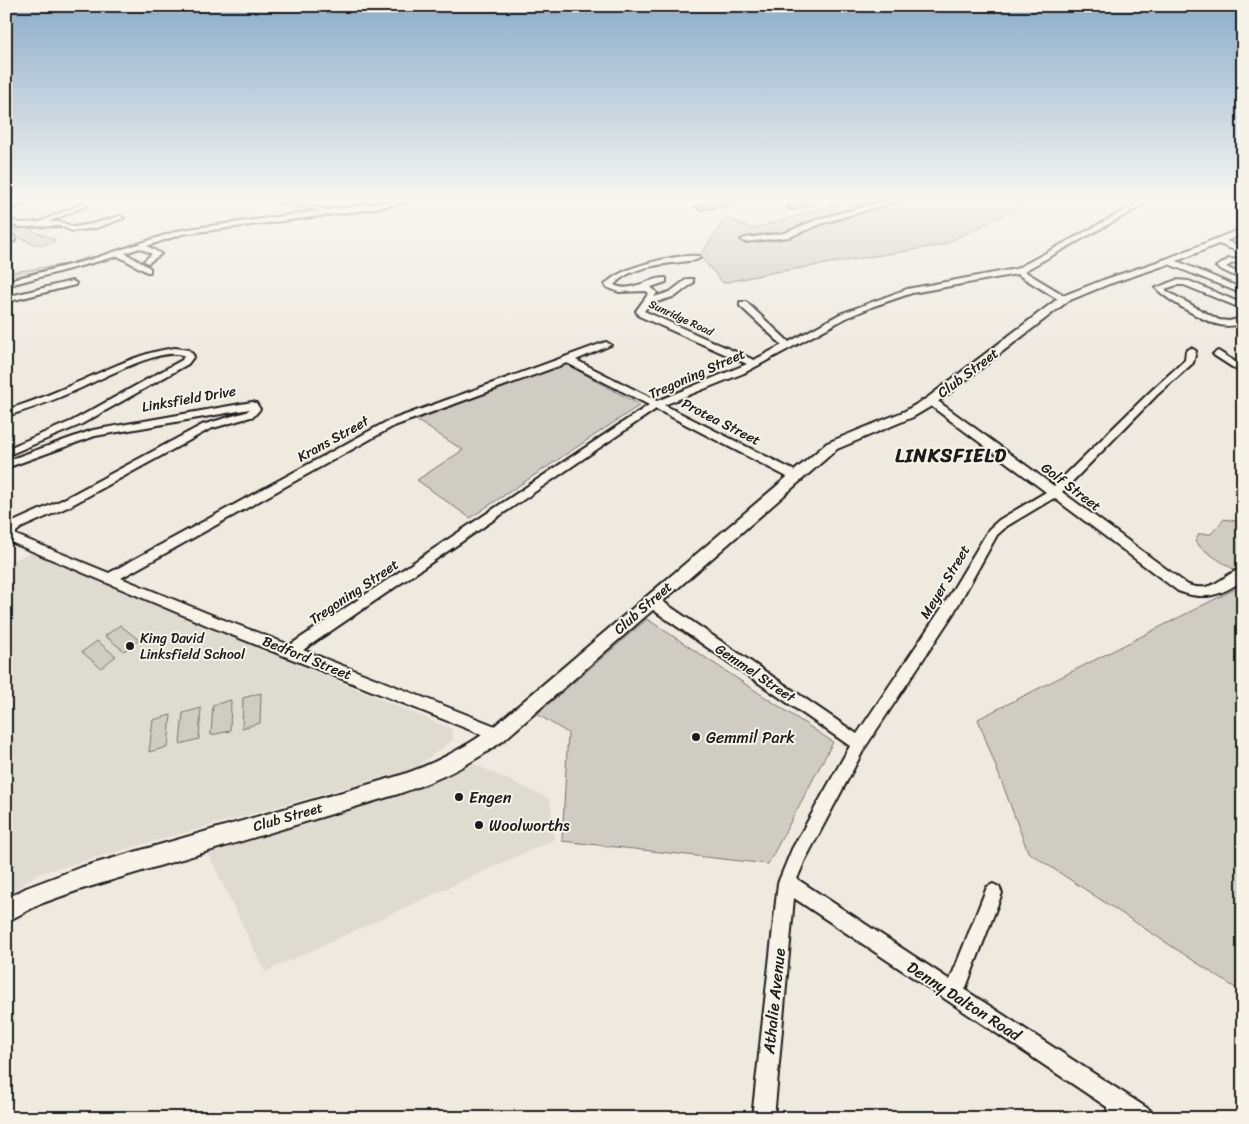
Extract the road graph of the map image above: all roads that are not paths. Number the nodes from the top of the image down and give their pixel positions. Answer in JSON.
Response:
{"nodes":[{"id":1,"x":123,"y":251,"type":"edge"},
{"id":2,"x":152,"y":251,"type":"edge"},
{"id":3,"x":1054,"y":251,"type":"edge"},
{"id":4,"x":1193,"y":251,"type":"edge"},
{"id":5,"x":119,"y":253,"type":"junction"},
{"id":6,"x":696,"y":258,"type":"dead end"},
{"id":7,"x":1171,"y":260,"type":"junction"},
{"id":8,"x":148,"y":261,"type":"dead end"},
{"id":9,"x":1243,"y":262,"type":"edge"},
{"id":10,"x":65,"y":270,"type":"junction"},
{"id":11,"x":147,"y":270,"type":"dead end"},
{"id":12,"x":1018,"y":271,"type":"junction"},
{"id":13,"x":1243,"y":278,"type":"edge"},
{"id":14,"x":663,"y":280,"type":"dead end"},
{"id":15,"x":690,"y":281,"type":"dead end"},
{"id":16,"x":6,"y":284,"type":"edge"},
{"id":17,"x":644,"y":287,"type":"junction"},
{"id":18,"x":1243,"y":291,"type":"edge"},
{"id":19,"x":1064,"y":298,"type":"junction"},
{"id":20,"x":6,"y":300,"type":"edge"},
{"id":21,"x":646,"y":302,"type":"junction"},
{"id":22,"x":743,"y":304,"type":"dead end"},
{"id":23,"x":1243,"y":307,"type":"edge"},
{"id":24,"x":1243,"y":321,"type":"edge"},
{"id":25,"x":606,"y":344,"type":"dead end"},
{"id":26,"x":788,"y":346,"type":"junction"},
{"id":27,"x":1191,"y":351,"type":"dead end"},
{"id":28,"x":1218,"y":354,"type":"dead end"},
{"id":29,"x":568,"y":360,"type":"junction"},
{"id":30,"x":754,"y":364,"type":"junction"},
{"id":31,"x":1243,"y":371,"type":"edge"},
{"id":32,"x":931,"y":401,"type":"junction"},
{"id":33,"x":656,"y":405,"type":"junction"},
{"id":34,"x":6,"y":413,"type":"edge"},
{"id":35,"x":6,"y":453,"type":"edge"},
{"id":36,"x":6,"y":465,"type":"edge"},
{"id":37,"x":795,"y":476,"type":"junction"},
{"id":38,"x":1054,"y":493,"type":"junction"},
{"id":39,"x":10,"y":531,"type":"joint"},
{"id":40,"x":1243,"y":573,"type":"edge"},
{"id":41,"x":111,"y":578,"type":"junction"},
{"id":42,"x":651,"y":602,"type":"junction"},
{"id":43,"x":291,"y":651,"type":"junction"},
{"id":44,"x":498,"y":734,"type":"junction"},
{"id":45,"x":859,"y":744,"type":"junction"},
{"id":46,"x":787,"y":883,"type":"junction"},
{"id":47,"x":993,"y":893,"type":"dead end"},
{"id":48,"x":6,"y":911,"type":"edge"},
{"id":49,"x":954,"y":994,"type":"junction"},
{"id":50,"x":1118,"y":1110,"type":"edge"},
{"id":51,"x":763,"y":1118,"type":"edge"},
{"id":52,"x":1142,"y":1118,"type":"edge"}],
"edges":[{"from":1,"to":5,"type":"street"},
{"from":2,"to":8,"type":"street"},
{"from":3,"to":12,"type":"street","name":"Tregoning Street"},
{"from":4,"to":7,"type":"main road","name":"Club Street"},
{"from":5,"to":10,"type":"street"},
{"from":5,"to":11,"type":"street"},
{"from":6,"to":17,"type":"street","name":"Sunridge Road"},
{"from":7,"to":18,"type":"street"},
{"from":7,"to":19,"type":"main road","name":"Club Street"},
{"from":9,"to":13,"type":"street"},
{"from":10,"to":16,"type":"street"},
{"from":10,"to":20,"type":"street"},
{"from":12,"to":19,"type":"street"},
{"from":12,"to":26,"type":"street","name":"Tregoning Street"},
{"from":14,"to":17,"type":"street"},
{"from":15,"to":21,"type":"street"},
{"from":17,"to":21,"type":"street","name":"Sunridge Road"},
{"from":19,"to":32,"type":"main road","name":"Club Street"},
{"from":21,"to":30,"type":"street","name":"Sunridge Road"},
{"from":22,"to":26,"type":"street"},
{"from":23,"to":24,"type":"street"},
{"from":25,"to":29,"type":"street","name":"Krans Street"},
{"from":26,"to":30,"type":"street","name":"Tregoning Street"},
{"from":27,"to":38,"type":"street","name":"Meyer Street"},
{"from":28,"to":31,"type":"street"},
{"from":29,"to":33,"type":"street","name":"Protea Street"},
{"from":29,"to":41,"type":"street","name":"Krans Street"},
{"from":30,"to":33,"type":"street","name":"Tregoning Street"},
{"from":32,"to":37,"type":"main road","name":"Club Street"},
{"from":32,"to":38,"type":"street","name":"Golf Street"},
{"from":33,"to":37,"type":"street","name":"Protea Street"},
{"from":33,"to":43,"type":"street","name":"Tregoning Street"},
{"from":34,"to":35,"type":"street","name":"Linksfield Drive"},
{"from":36,"to":39,"type":"street","name":"Linksfield Drive"},
{"from":37,"to":42,"type":"main road","name":"Club Street"},
{"from":38,"to":40,"type":"street","name":"Golf Street"},
{"from":38,"to":45,"type":"street","name":"Meyer Street"},
{"from":39,"to":41,"type":"street","name":"Bedford Street"},
{"from":41,"to":43,"type":"street","name":"Bedford Street"},
{"from":42,"to":44,"type":"main road","name":"Club Street"},
{"from":42,"to":45,"type":"street","name":"Gemmel Street"},
{"from":43,"to":44,"type":"street","name":"Bedford Street"},
{"from":44,"to":48,"type":"main road","name":"Club Street"},
{"from":45,"to":46,"type":"street","name":"Meyer Street"},
{"from":46,"to":49,"type":"street","name":"Denny Dalton Road"},
{"from":46,"to":51,"type":"street","name":"Athalie Avenue"},
{"from":47,"to":49,"type":"street"},
{"from":49,"to":50,"type":"street","name":"Denny Dalton Road"},
{"from":50,"to":52,"type":"street","name":"Denny Dalton Road"}]}
